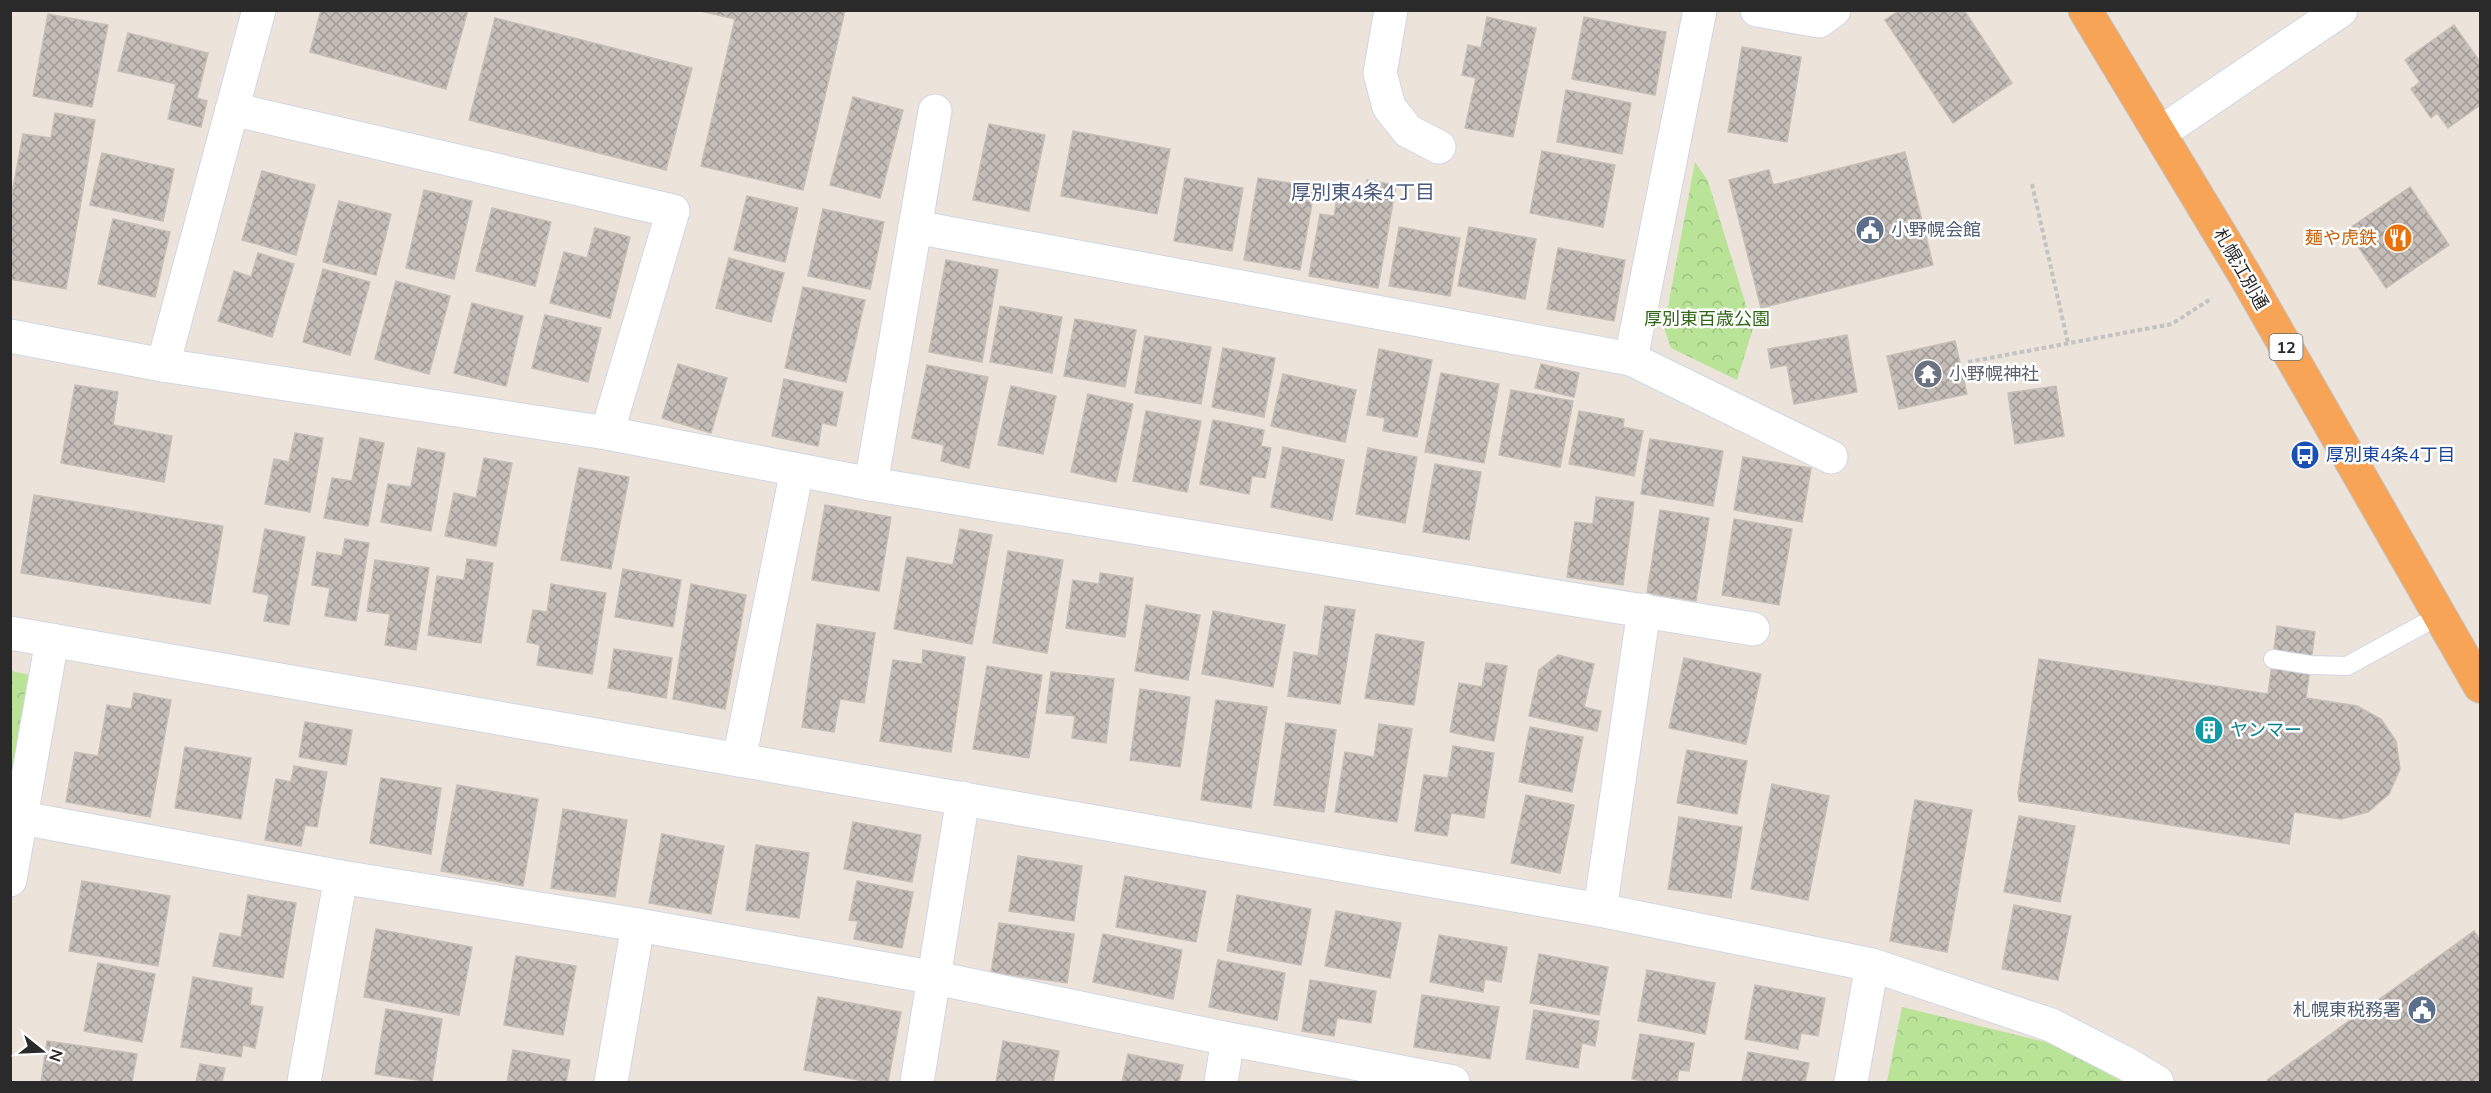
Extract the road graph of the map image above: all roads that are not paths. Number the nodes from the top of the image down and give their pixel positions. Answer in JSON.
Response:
{"nodes":[{"id":1,"x":259,"y":10,"type":"edge"},
{"id":2,"x":1391,"y":10,"type":"edge"},
{"id":3,"x":1700,"y":10,"type":"edge"},
{"id":4,"x":1757,"y":10,"type":"edge"},
{"id":5,"x":1834,"y":10,"type":"edge"},
{"id":6,"x":2085,"y":10,"type":"edge"},
{"id":7,"x":2341,"y":10,"type":"edge"},
{"id":8,"x":232,"y":109,"type":"junction"},
{"id":9,"x":935,"y":111,"type":"dead end"},
{"id":10,"x":2160,"y":133,"type":"junction"},
{"id":11,"x":1439,"y":147,"type":"dead end"},
{"id":12,"x":915,"y":227,"type":"junction"},
{"id":13,"x":10,"y":336,"type":"edge"},
{"id":14,"x":1630,"y":359,"type":"junction"},
{"id":15,"x":163,"y":366,"type":"junction"},
{"id":16,"x":607,"y":434,"type":"junction"},
{"id":17,"x":1831,"y":457,"type":"dead end"},
{"id":18,"x":797,"y":470,"type":"junction"},
{"id":19,"x":871,"y":484,"type":"junction"},
{"id":20,"x":1644,"y":610,"type":"junction"},
{"id":21,"x":2440,"y":615,"type":"junction"},
{"id":22,"x":1753,"y":629,"type":"dead end"},
{"id":23,"x":10,"y":633,"type":"edge"},
{"id":24,"x":52,"y":640,"type":"junction"},
{"id":25,"x":2273,"y":659,"type":"dead end"},
{"id":26,"x":2481,"y":686,"type":"edge"},
{"id":27,"x":739,"y":760,"type":"junction"},
{"id":28,"x":963,"y":798,"type":"junction"},
{"id":29,"x":22,"y":818,"type":"junction"},
{"id":30,"x":341,"y":877,"type":"junction"},
{"id":31,"x":10,"y":880,"type":"edge"},
{"id":32,"x":1600,"y":909,"type":"junction"},
{"id":33,"x":638,"y":925,"type":"junction"},
{"id":34,"x":1872,"y":965,"type":"junction"},
{"id":35,"x":936,"y":978,"type":"junction"},
{"id":36,"x":1228,"y":1039,"type":"junction"},
{"id":37,"x":304,"y":1083,"type":"edge"},
{"id":38,"x":611,"y":1083,"type":"edge"},
{"id":39,"x":917,"y":1083,"type":"edge"},
{"id":40,"x":1221,"y":1083,"type":"edge"},
{"id":41,"x":1453,"y":1083,"type":"edge"},
{"id":42,"x":1851,"y":1083,"type":"edge"},
{"id":43,"x":2157,"y":1083,"type":"edge"}],
"edges":[{"from":1,"to":8,"type":"street"},
{"from":2,"to":11,"type":"street"},
{"from":3,"to":14,"type":"street"},
{"from":4,"to":5,"type":"street"},
{"from":6,"to":10,"type":"highway","name":"札幌江別通","number":"12"},
{"from":7,"to":10,"type":"street"},
{"from":8,"to":15,"type":"street"},
{"from":8,"to":16,"type":"street"},
{"from":9,"to":12,"type":"street"},
{"from":10,"to":21,"type":"highway","name":"札幌江別通","number":"12"},
{"from":12,"to":14,"type":"street"},
{"from":12,"to":19,"type":"street"},
{"from":13,"to":15,"type":"street"},
{"from":14,"to":17,"type":"street"},
{"from":15,"to":16,"type":"street"},
{"from":16,"to":18,"type":"street"},
{"from":18,"to":19,"type":"street"},
{"from":18,"to":27,"type":"street"},
{"from":19,"to":20,"type":"street"},
{"from":20,"to":22,"type":"street"},
{"from":20,"to":32,"type":"street"},
{"from":21,"to":25,"type":"lane"},
{"from":21,"to":26,"type":"highway","name":"札幌江別通","number":"12"},
{"from":23,"to":24,"type":"street"},
{"from":24,"to":27,"type":"street"},
{"from":24,"to":29,"type":"street"},
{"from":27,"to":28,"type":"street"},
{"from":28,"to":32,"type":"street"},
{"from":28,"to":35,"type":"street"},
{"from":29,"to":30,"type":"street"},
{"from":29,"to":31,"type":"street"},
{"from":30,"to":33,"type":"street"},
{"from":30,"to":37,"type":"street"},
{"from":32,"to":34,"type":"street"},
{"from":33,"to":35,"type":"street"},
{"from":33,"to":38,"type":"street"},
{"from":34,"to":42,"type":"street"},
{"from":34,"to":43,"type":"street"},
{"from":35,"to":36,"type":"street"},
{"from":35,"to":39,"type":"street"},
{"from":36,"to":40,"type":"street"},
{"from":36,"to":41,"type":"street"}]}
